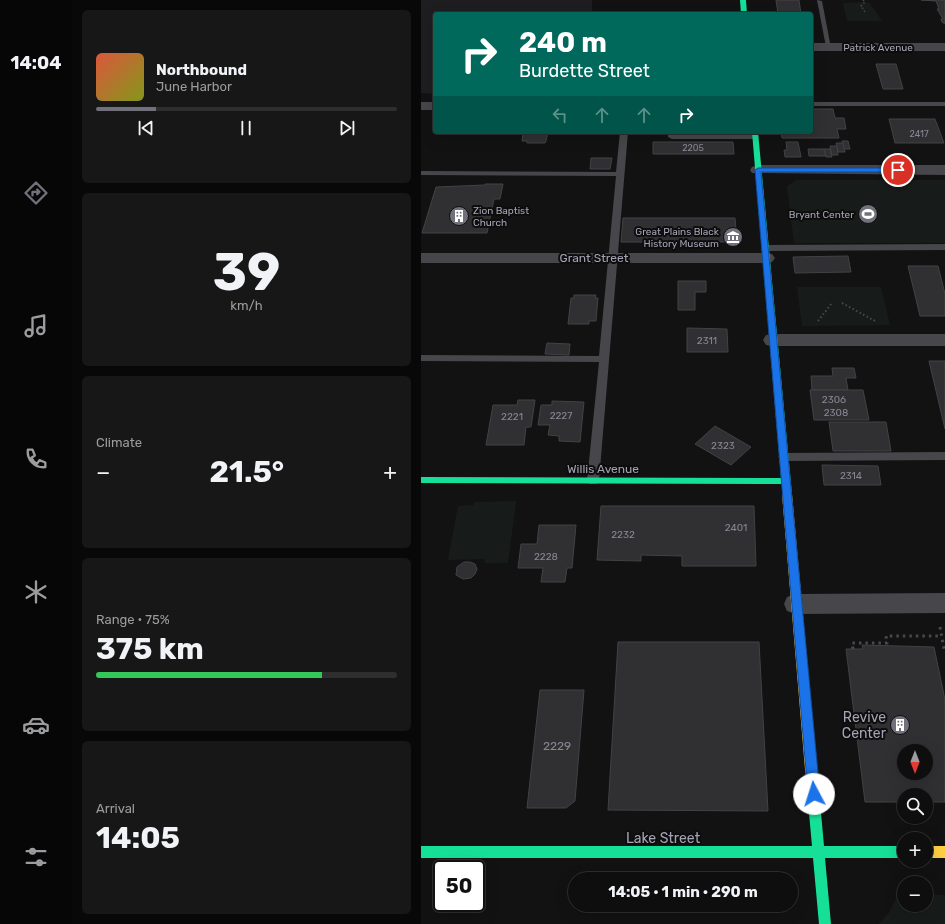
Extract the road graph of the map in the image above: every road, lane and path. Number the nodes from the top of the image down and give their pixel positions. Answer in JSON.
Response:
{"nodes":[{"id":1,"x":743,"y":0,"type":"edge"},
{"id":2,"x":863,"y":0,"type":"edge"},
{"id":3,"x":819,"y":1,"type":"edge"},
{"id":4,"x":744,"y":12,"type":"edge"},
{"id":5,"x":865,"y":12,"type":"dead end"},
{"id":6,"x":813,"y":47,"type":"edge"},
{"id":7,"x":829,"y":47,"type":"junction"},
{"id":8,"x":945,"y":47,"type":"edge"},
{"id":9,"x":813,"y":104,"type":"edge"},
{"id":10,"x":945,"y":104,"type":"edge"},
{"id":11,"x":421,"y":106,"type":"edge"},
{"id":12,"x":433,"y":106,"type":"edge"},
{"id":13,"x":624,"y":134,"type":"edge"},
{"id":14,"x":672,"y":134,"type":"edge"},
{"id":15,"x":755,"y":135,"type":"edge"},
{"id":16,"x":758,"y":170,"type":"junction"},
{"id":17,"x":945,"y":170,"type":"edge"},
{"id":18,"x":421,"y":173,"type":"edge"},
{"id":19,"x":620,"y":174,"type":"junction"},
{"id":20,"x":945,"y":247,"type":"edge"},
{"id":21,"x":766,"y":253,"type":"junction"},
{"id":22,"x":421,"y":258,"type":"edge"},
{"id":23,"x":613,"y":258,"type":"junction"},
{"id":24,"x":831,"y":303,"type":"dead end"},
{"id":25,"x":842,"y":303,"type":"dead end"},
{"id":26,"x":818,"y":321,"type":"dead end"},
{"id":27,"x":880,"y":324,"type":"dead end"},
{"id":28,"x":773,"y":340,"type":"junction"},
{"id":29,"x":945,"y":340,"type":"edge"},
{"id":30,"x":421,"y":358,"type":"edge"},
{"id":31,"x":604,"y":359,"type":"junction"},
{"id":32,"x":945,"y":456,"type":"edge"},
{"id":33,"x":783,"y":457,"type":"junction"},
{"id":34,"x":421,"y":480,"type":"edge"},
{"id":35,"x":593,"y":481,"type":"junction"},
{"id":36,"x":785,"y":481,"type":"junction"},
{"id":37,"x":945,"y":603,"type":"edge"},
{"id":38,"x":796,"y":604,"type":"junction"},
{"id":39,"x":939,"y":627,"type":"dead end"},
{"id":40,"x":941,"y":636,"type":"junction"},
{"id":41,"x":853,"y":649,"type":"dead end"},
{"id":42,"x":944,"y":649,"type":"edge"},
{"id":43,"x":421,"y":852,"type":"edge"},
{"id":44,"x":819,"y":852,"type":"junction"},
{"id":45,"x":897,"y":852,"type":"edge"},
{"id":46,"x":933,"y":852,"type":"edge"},
{"id":47,"x":945,"y":852,"type":"edge"},
{"id":48,"x":825,"y":924,"type":"edge"}],
"edges":[{"from":1,"to":4,"type":"main road"},
{"from":2,"to":5,"type":"path"},
{"from":3,"to":7,"type":"lane"},
{"from":6,"to":7,"type":"street","name":"Patrick Avenue"},
{"from":7,"to":8,"type":"street","name":"Patrick Avenue"},
{"from":9,"to":10,"type":"lane"},
{"from":11,"to":12,"type":"street"},
{"from":13,"to":19,"type":"lane"},
{"from":14,"to":15,"type":"lane"},
{"from":15,"to":16,"type":"main road"},
{"from":16,"to":17,"type":"street"},
{"from":16,"to":21,"type":"main road"},
{"from":18,"to":19,"type":"lane"},
{"from":19,"to":23,"type":"lane"},
{"from":20,"to":21,"type":"lane"},
{"from":21,"to":23,"type":"street","name":"Grant Street"},
{"from":21,"to":28,"type":"main road"},
{"from":22,"to":23,"type":"street","name":"Grant Street"},
{"from":23,"to":31,"type":"lane"},
{"from":24,"to":26,"type":"path"},
{"from":25,"to":27,"type":"path"},
{"from":28,"to":29,"type":"street"},
{"from":28,"to":33,"type":"main road"},
{"from":30,"to":31,"type":"lane"},
{"from":31,"to":35,"type":"lane"},
{"from":32,"to":33,"type":"lane"},
{"from":33,"to":36,"type":"main road"},
{"from":34,"to":35,"type":"main road","name":"Willis Avenue"},
{"from":35,"to":36,"type":"main road","name":"Willis Avenue"},
{"from":36,"to":38,"type":"main road"},
{"from":37,"to":38,"type":"street"},
{"from":38,"to":44,"type":"main road"},
{"from":39,"to":40,"type":"path"},
{"from":40,"to":41,"type":"path"},
{"from":40,"to":42,"type":"path"},
{"from":43,"to":44,"type":"main road","name":"Lake Street"},
{"from":44,"to":45,"type":"main road","name":"Lake Street"},
{"from":44,"to":48,"type":"main road"},
{"from":46,"to":47,"type":"main road"}]}
